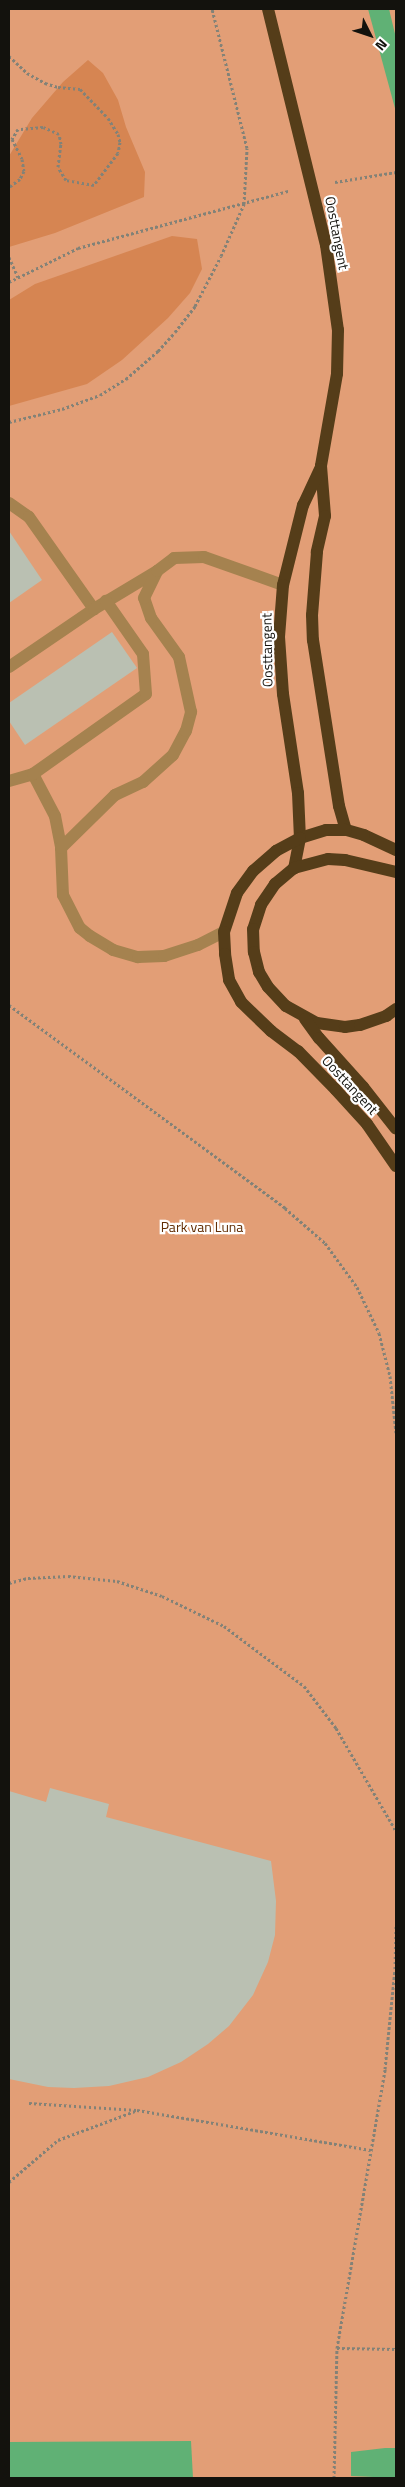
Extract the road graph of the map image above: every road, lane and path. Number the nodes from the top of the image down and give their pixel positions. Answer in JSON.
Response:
{"nodes":[{"id":1,"x":212,"y":9,"type":"edge"},
{"id":2,"x":268,"y":9,"type":"edge"},
{"id":3,"x":9,"y":56,"type":"edge"},
{"id":4,"x":9,"y":187,"type":"edge"},
{"id":5,"x":244,"y":204,"type":"junction"},
{"id":6,"x":9,"y":257,"type":"edge"},
{"id":7,"x":18,"y":277,"type":"junction"},
{"id":8,"x":9,"y":282,"type":"edge"},
{"id":9,"x":9,"y":422,"type":"edge"},
{"id":10,"x":321,"y":466,"type":"junction"},
{"id":11,"x":9,"y":503,"type":"edge"},
{"id":12,"x":157,"y":571,"type":"junction"},
{"id":13,"x":283,"y":585,"type":"junction"},
{"id":14,"x":106,"y":601,"type":"junction"},
{"id":15,"x":94,"y":609,"type":"junction"},
{"id":16,"x":9,"y":667,"type":"edge"},
{"id":17,"x":33,"y":774,"type":"junction"},
{"id":18,"x":9,"y":781,"type":"edge"},
{"id":19,"x":346,"y":830,"type":"junction"},
{"id":20,"x":300,"y":838,"type":"junction"},
{"id":21,"x":60,"y":848,"type":"junction"},
{"id":22,"x":396,"y":850,"type":"edge"},
{"id":23,"x":294,"y":868,"type":"junction"},
{"id":24,"x":396,"y":872,"type":"edge"},
{"id":25,"x":224,"y":932,"type":"junction"},
{"id":26,"x":9,"y":1005,"type":"edge"},
{"id":27,"x":396,"y":1009,"type":"edge"},
{"id":28,"x":303,"y":1017,"type":"junction"},
{"id":29,"x":396,"y":1129,"type":"edge"},
{"id":30,"x":396,"y":1166,"type":"edge"},
{"id":31,"x":396,"y":1433,"type":"edge"},
{"id":32,"x":9,"y":1583,"type":"edge"},
{"id":33,"x":396,"y":1830,"type":"edge"},
{"id":34,"x":396,"y":1924,"type":"edge"},
{"id":35,"x":396,"y":1940,"type":"edge"},
{"id":36,"x":29,"y":2102,"type":"dead end"},
{"id":37,"x":137,"y":2110,"type":"junction"},
{"id":38,"x":371,"y":2150,"type":"junction"},
{"id":39,"x":9,"y":2182,"type":"edge"},
{"id":40,"x":337,"y":2348,"type":"junction"},
{"id":41,"x":396,"y":2349,"type":"edge"},
{"id":42,"x":334,"y":2478,"type":"edge"}],
"edges":[{"from":1,"to":5,"type":"path"},
{"from":2,"to":10,"type":"main road","name":"Oosttangent"},
{"from":3,"to":4,"type":"path"},
{"from":5,"to":7,"type":"path"},
{"from":5,"to":9,"type":"path"},
{"from":6,"to":7,"type":"path"},
{"from":7,"to":8,"type":"path"},
{"from":10,"to":13,"type":"main road","name":"Oosttangent"},
{"from":10,"to":19,"type":"main road","name":"Oosttangent"},
{"from":11,"to":15,"type":"lane"},
{"from":12,"to":13,"type":"lane"},
{"from":12,"to":14,"type":"lane"},
{"from":12,"to":21,"type":"lane"},
{"from":13,"to":20,"type":"main road","name":"Oosttangent"},
{"from":14,"to":15,"type":"lane"},
{"from":14,"to":17,"type":"lane"},
{"from":15,"to":16,"type":"lane"},
{"from":17,"to":18,"type":"lane"},
{"from":17,"to":21,"type":"lane"},
{"from":19,"to":20,"type":"main road","name":"Oosttangent"},
{"from":19,"to":22,"type":"main road"},
{"from":20,"to":23,"type":"main road","name":"Oosttangent"},
{"from":20,"to":25,"type":"main road","name":"Oosttangent"},
{"from":21,"to":25,"type":"lane"},
{"from":23,"to":24,"type":"main road"},
{"from":23,"to":28,"type":"main road"},
{"from":25,"to":30,"type":"main road","name":"Oosttangent"},
{"from":26,"to":31,"type":"path"},
{"from":27,"to":28,"type":"main road"},
{"from":28,"to":29,"type":"main road","name":"Oosttangent"},
{"from":32,"to":33,"type":"path"},
{"from":34,"to":35,"type":"path"},
{"from":35,"to":38,"type":"path"},
{"from":36,"to":37,"type":"path"},
{"from":37,"to":38,"type":"path"},
{"from":37,"to":39,"type":"path"},
{"from":38,"to":40,"type":"path"},
{"from":40,"to":41,"type":"path"},
{"from":40,"to":42,"type":"path"}]}
